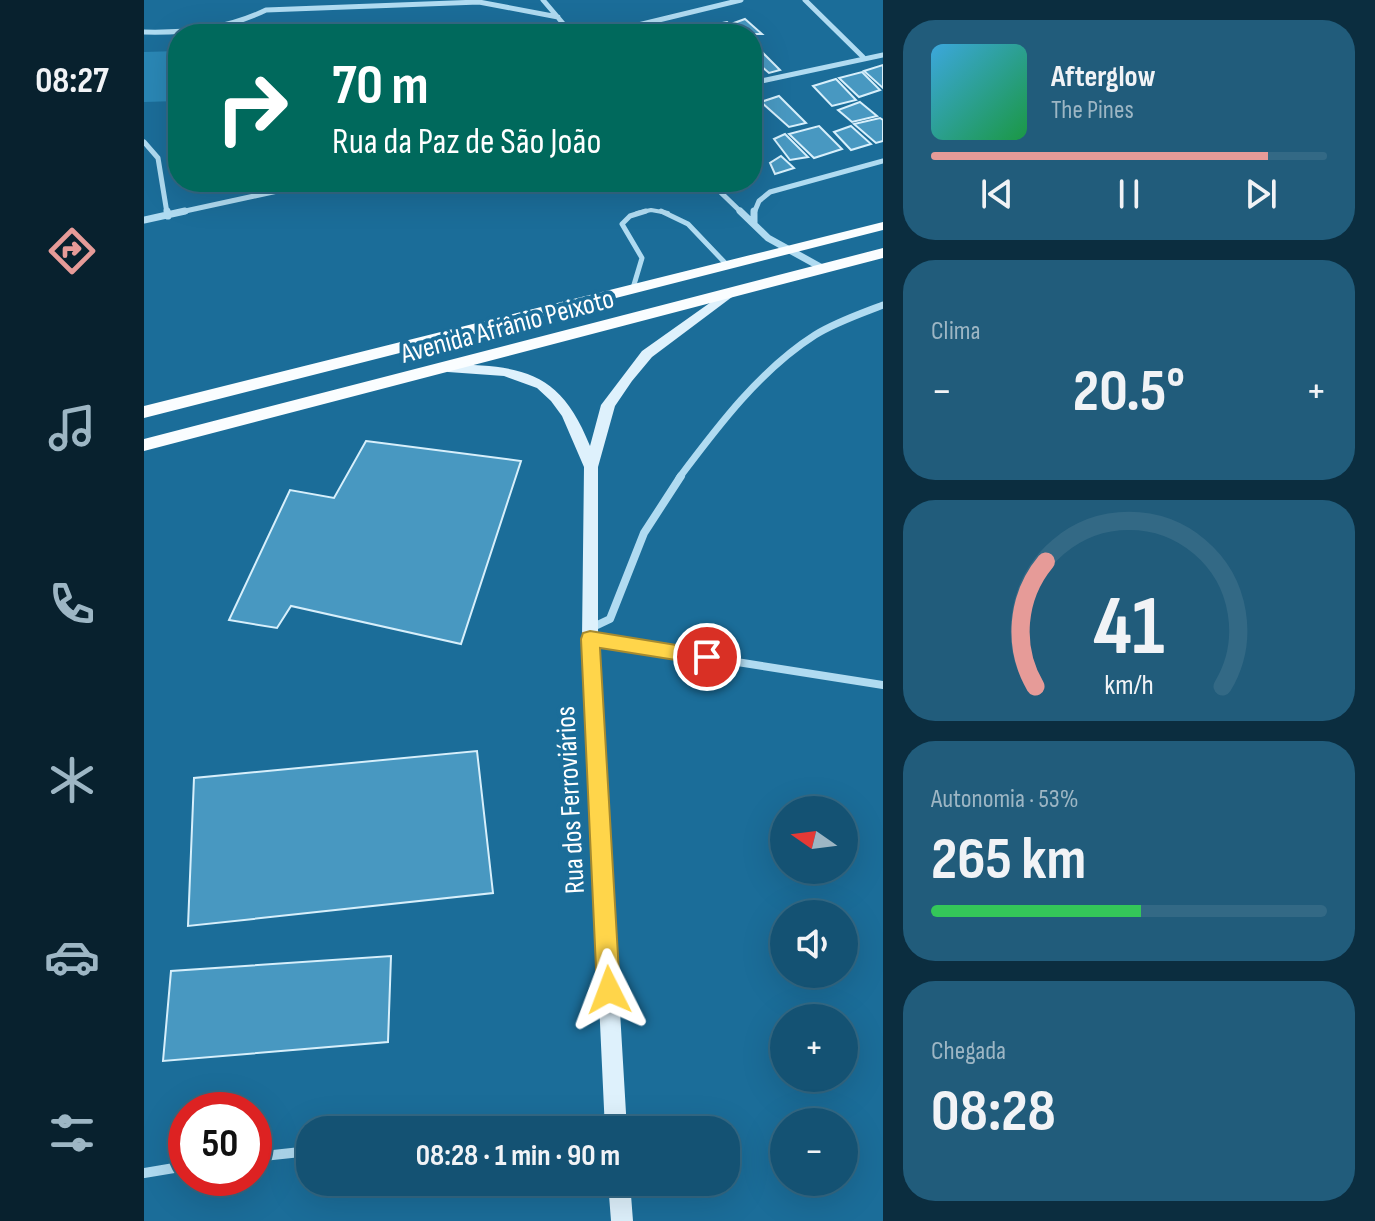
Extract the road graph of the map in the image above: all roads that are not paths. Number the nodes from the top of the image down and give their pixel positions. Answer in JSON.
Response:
{"nodes":[{"id":1,"x":263,"y":0,"type":"edge"},
{"id":2,"x":543,"y":0,"type":"edge"},
{"id":3,"x":741,"y":0,"type":"edge"},
{"id":4,"x":805,"y":0,"type":"edge"},
{"id":5,"x":266,"y":10,"type":"junction"},
{"id":6,"x":558,"y":17,"type":"junction"},
{"id":7,"x":240,"y":24,"type":"edge"},
{"id":8,"x":564,"y":24,"type":"edge"},
{"id":9,"x":642,"y":24,"type":"edge"},
{"id":10,"x":144,"y":32,"type":"edge"},
{"id":11,"x":168,"y":33,"type":"edge"},
{"id":12,"x":883,"y":55,"type":"edge"},
{"id":13,"x":863,"y":57,"type":"junction"},
{"id":14,"x":762,"y":81,"type":"edge"},
{"id":15,"x":144,"y":142,"type":"edge"},
{"id":16,"x":883,"y":161,"type":"edge"},
{"id":17,"x":275,"y":192,"type":"edge"},
{"id":18,"x":721,"y":192,"type":"edge"},
{"id":19,"x":168,"y":216,"type":"junction"},
{"id":20,"x":144,"y":220,"type":"edge"},
{"id":21,"x":754,"y":223,"type":"junction"},
{"id":22,"x":883,"y":226,"type":"edge"},
{"id":23,"x":790,"y":250,"type":"junction"},
{"id":24,"x":883,"y":253,"type":"edge"},
{"id":25,"x":728,"y":266,"type":"junction"},
{"id":26,"x":824,"y":269,"type":"junction"},
{"id":27,"x":632,"y":291,"type":"junction"},
{"id":28,"x":728,"y":294,"type":"junction"},
{"id":29,"x":883,"y":305,"type":"edge"},
{"id":30,"x":448,"y":368,"type":"junction"},
{"id":31,"x":144,"y":412,"type":"edge"},
{"id":32,"x":144,"y":445,"type":"edge"},
{"id":33,"x":591,"y":467,"type":"junction"},
{"id":34,"x":590,"y":633,"type":"junction"},
{"id":35,"x":883,"y":685,"type":"edge"},
{"id":36,"x":616,"y":1116,"type":"edge"},
{"id":37,"x":296,"y":1152,"type":"edge"},
{"id":38,"x":272,"y":1155,"type":"edge"},
{"id":39,"x":168,"y":1169,"type":"edge"},
{"id":40,"x":144,"y":1173,"type":"edge"},
{"id":41,"x":621,"y":1196,"type":"edge"},
{"id":42,"x":624,"y":1221,"type":"edge"}],
"edges":[{"from":1,"to":5,"type":"street"},
{"from":2,"to":6,"type":"street"},
{"from":3,"to":9,"type":"street"},
{"from":4,"to":13,"type":"street"},
{"from":5,"to":6,"type":"street"},
{"from":5,"to":7,"type":"street"},
{"from":6,"to":8,"type":"street"},
{"from":10,"to":11,"type":"street"},
{"from":12,"to":13,"type":"street"},
{"from":13,"to":14,"type":"street"},
{"from":15,"to":19,"type":"street"},
{"from":16,"to":21,"type":"street"},
{"from":17,"to":19,"type":"street"},
{"from":18,"to":21,"type":"street"},
{"from":19,"to":20,"type":"street"},
{"from":21,"to":23,"type":"street"},
{"from":22,"to":23,"type":"main road","name":"Avenida Afrânio Peixoto"},
{"from":23,"to":25,"type":"main road","name":"Avenida Afrânio Peixoto"},
{"from":23,"to":26,"type":"street"},
{"from":24,"to":26,"type":"main road","name":"Avenida Afrânio Peixoto"},
{"from":25,"to":27,"type":"main road","name":"Avenida Afrânio Peixoto"},
{"from":25,"to":27,"type":"lane"},
{"from":26,"to":28,"type":"main road","name":"Avenida Afrânio Peixoto"},
{"from":27,"to":31,"type":"main road","name":"Avenida Afrânio Peixoto"},
{"from":28,"to":30,"type":"main road","name":"Avenida Afrânio Peixoto"},
{"from":28,"to":33,"type":"main road","name":"Rua dos Ferroviários"},
{"from":29,"to":34,"type":"street"},
{"from":30,"to":32,"type":"main road","name":"Avenida Afrânio Peixoto"},
{"from":30,"to":33,"type":"main road","name":"Rua dos Ferroviários"},
{"from":33,"to":34,"type":"main road","name":"Rua dos Ferroviários"},
{"from":34,"to":35,"type":"street"},
{"from":34,"to":36,"type":"main road","name":"Rua dos Ferroviários"},
{"from":37,"to":38,"type":"street"},
{"from":39,"to":40,"type":"street"},
{"from":41,"to":42,"type":"main road"}]}
